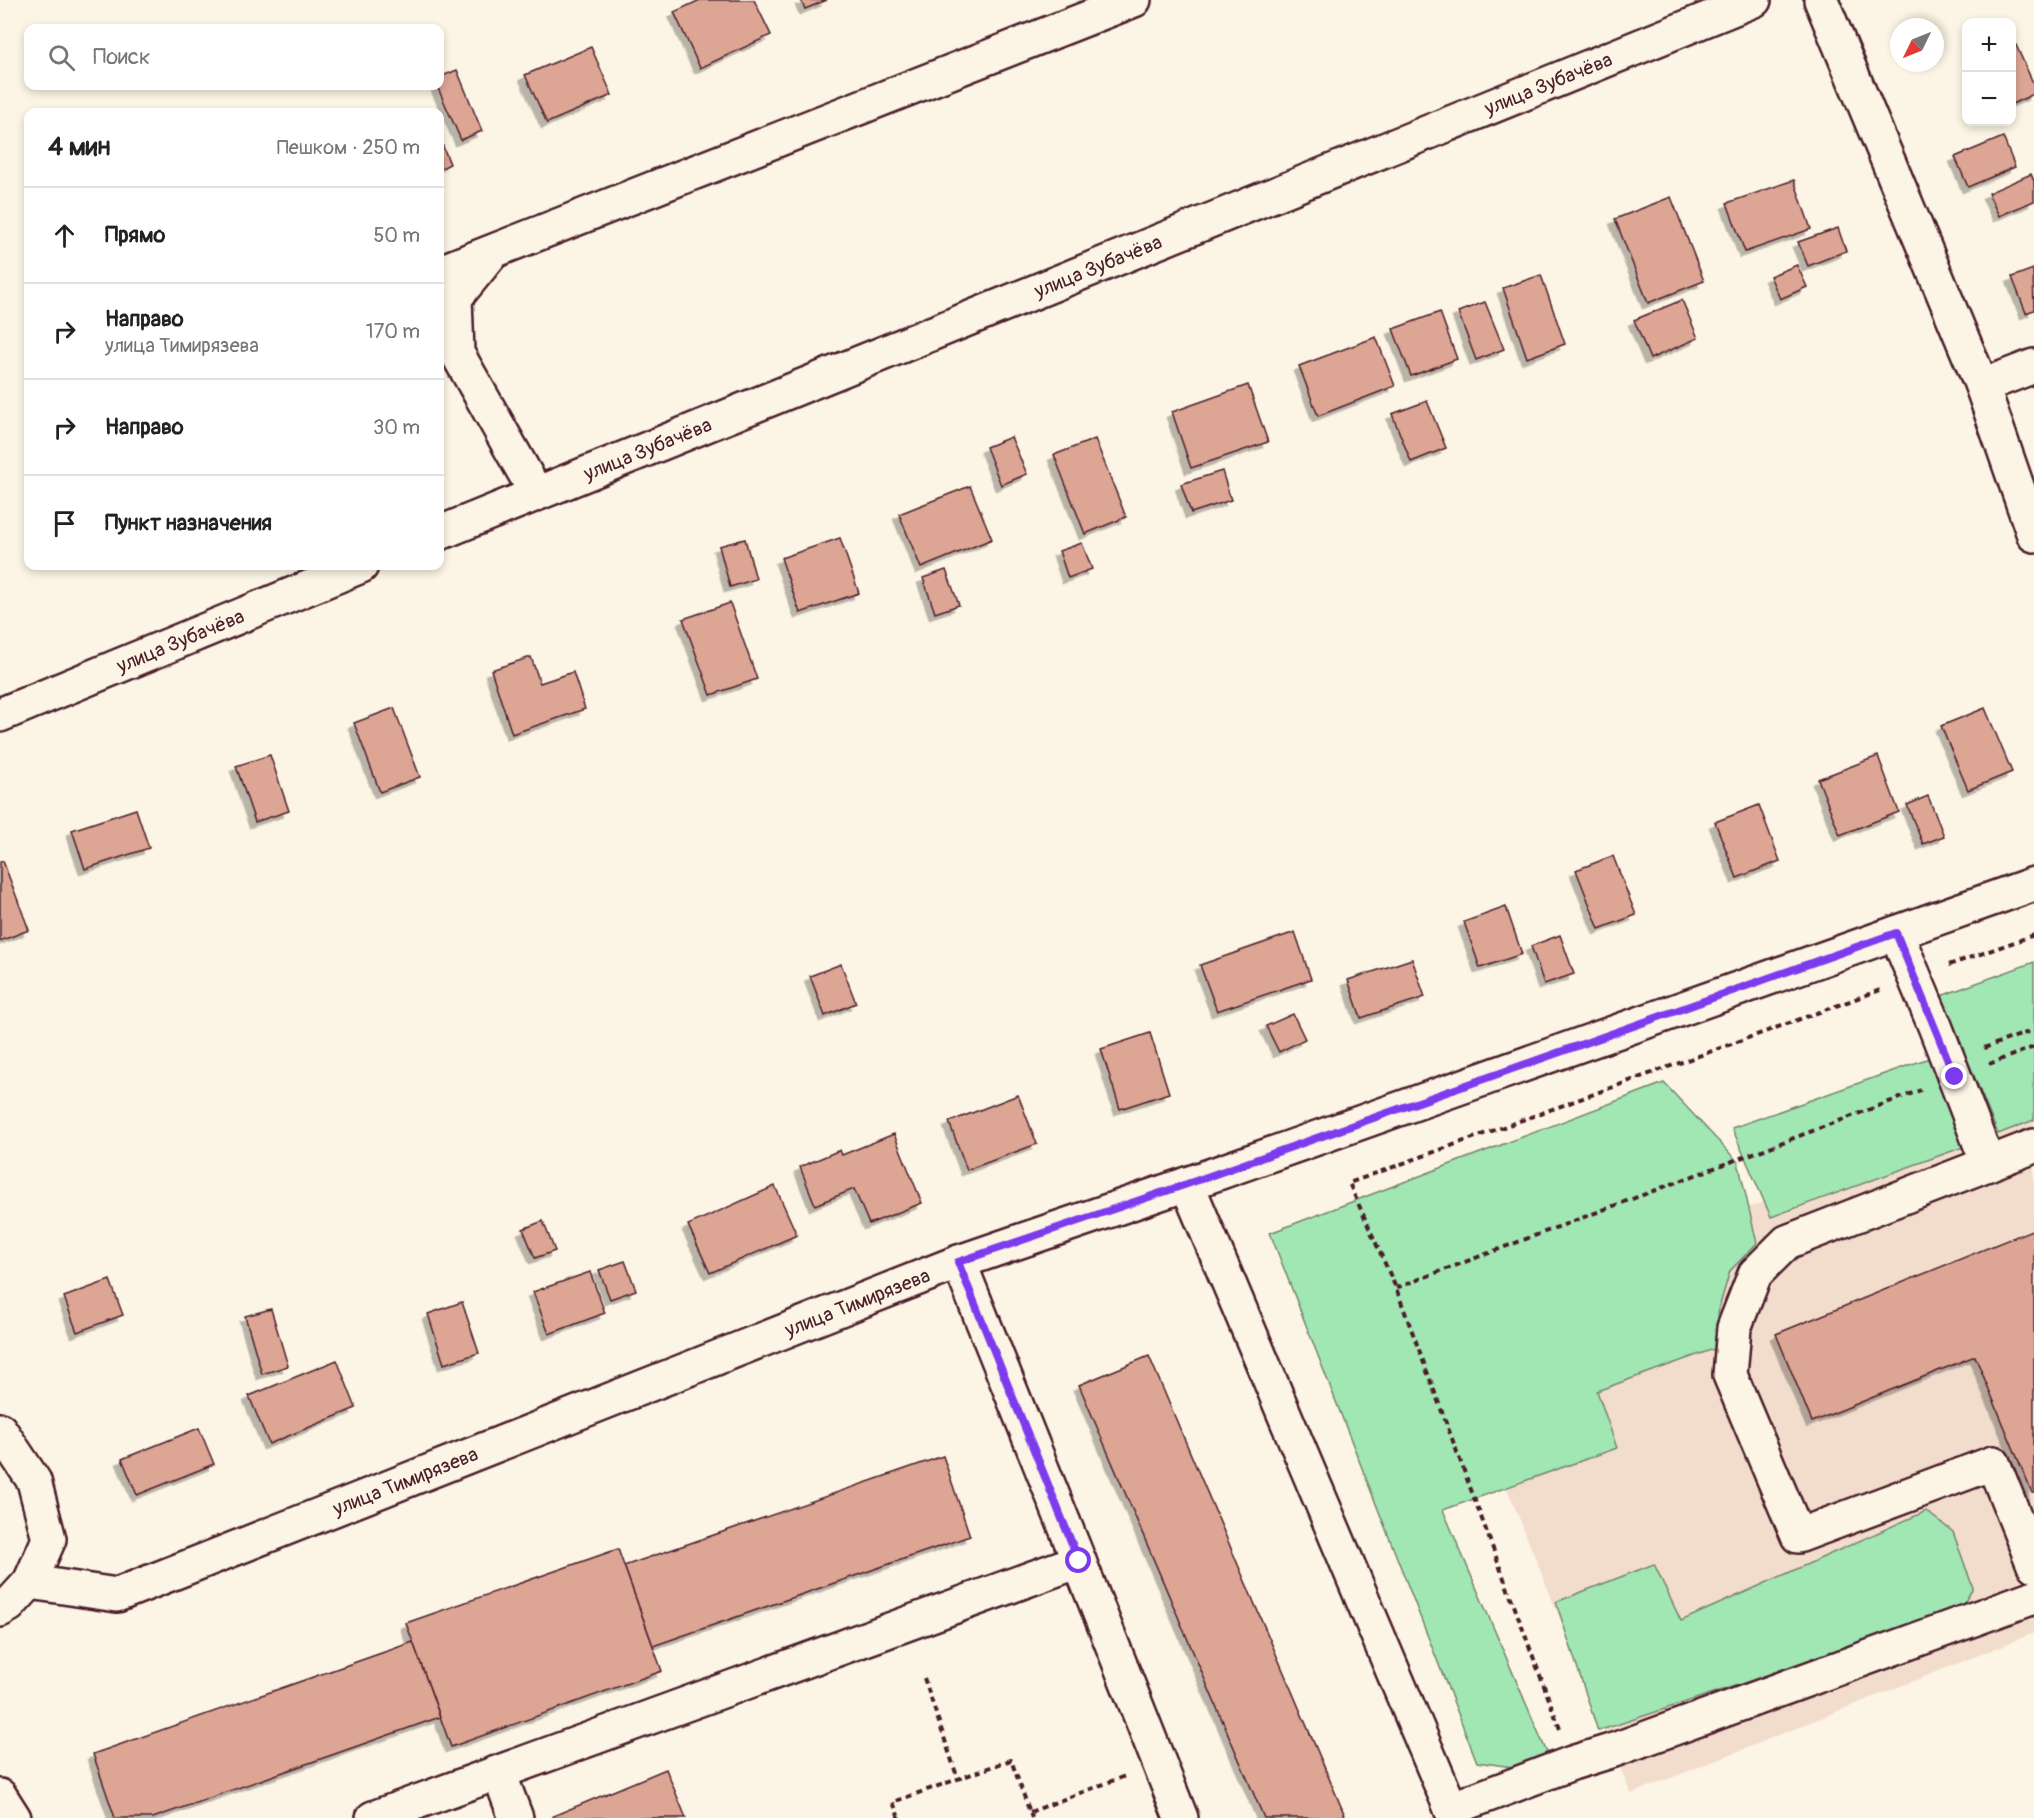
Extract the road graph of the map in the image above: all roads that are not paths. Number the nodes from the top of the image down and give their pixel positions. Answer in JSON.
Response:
{"nodes":[{"id":1,"x":1134,"y":0,"type":"edge"},
{"id":2,"x":1754,"y":0,"type":"edge"},
{"id":3,"x":1821,"y":0,"type":"edge"},
{"id":4,"x":492,"y":253,"type":"junction"},
{"id":5,"x":444,"y":271,"type":"edge"},
{"id":6,"x":2034,"y":366,"type":"edge"},
{"id":7,"x":1982,"y":387,"type":"junction"},
{"id":8,"x":537,"y":493,"type":"junction"},
{"id":9,"x":444,"y":531,"type":"edge"},
{"id":10,"x":2034,"y":535,"type":"edge"},
{"id":11,"x":351,"y":570,"type":"edge"},
{"id":12,"x":0,"y":715,"type":"edge"},
{"id":13,"x":2034,"y":884,"type":"edge"},
{"id":14,"x":1896,"y":933,"type":"junction"},
{"id":15,"x":2034,"y":1146,"type":"edge"},
{"id":16,"x":1988,"y":1164,"type":"junction"},
{"id":17,"x":1187,"y":1184,"type":"junction"},
{"id":18,"x":958,"y":1262,"type":"junction"},
{"id":19,"x":0,"y":1430,"type":"edge"},
{"id":20,"x":2033,"y":1560,"type":"edge"},
{"id":21,"x":1079,"y":1561,"type":"junction"},
{"id":22,"x":30,"y":1582,"type":"junction"},
{"id":23,"x":2034,"y":1597,"type":"edge"},
{"id":24,"x":0,"y":1611,"type":"edge"},
{"id":25,"x":500,"y":1773,"type":"junction"},
{"id":26,"x":0,"y":1796,"type":"edge"},
{"id":27,"x":1453,"y":1813,"type":"edge"},
{"id":28,"x":14,"y":1818,"type":"edge"},
{"id":29,"x":373,"y":1818,"type":"edge"},
{"id":30,"x":516,"y":1818,"type":"edge"},
{"id":31,"x":1181,"y":1818,"type":"edge"}],
"edges":[{"from":1,"to":4,"type":"street"},
{"from":2,"to":8,"type":"street","name":"улица Зубачёва"},
{"from":3,"to":7,"type":"street"},
{"from":4,"to":5,"type":"street"},
{"from":4,"to":8,"type":"street"},
{"from":6,"to":7,"type":"street"},
{"from":7,"to":10,"type":"street"},
{"from":8,"to":9,"type":"street","name":"улица Зубачёва"},
{"from":11,"to":12,"type":"street","name":"улица Зубачёва"},
{"from":13,"to":14,"type":"street","name":"улица Тимирязева"},
{"from":14,"to":16,"type":"street"},
{"from":14,"to":17,"type":"street","name":"улица Тимирязева"},
{"from":15,"to":16,"type":"street"},
{"from":16,"to":20,"type":"street"},
{"from":17,"to":18,"type":"street","name":"улица Тимирязева"},
{"from":17,"to":27,"type":"street"},
{"from":18,"to":21,"type":"street"},
{"from":18,"to":22,"type":"street","name":"улица Тимирязева"},
{"from":19,"to":22,"type":"street"},
{"from":21,"to":25,"type":"street"},
{"from":21,"to":31,"type":"street"},
{"from":22,"to":24,"type":"street"},
{"from":23,"to":27,"type":"street"},
{"from":25,"to":29,"type":"street"},
{"from":25,"to":30,"type":"street"},
{"from":26,"to":28,"type":"street"}]}
